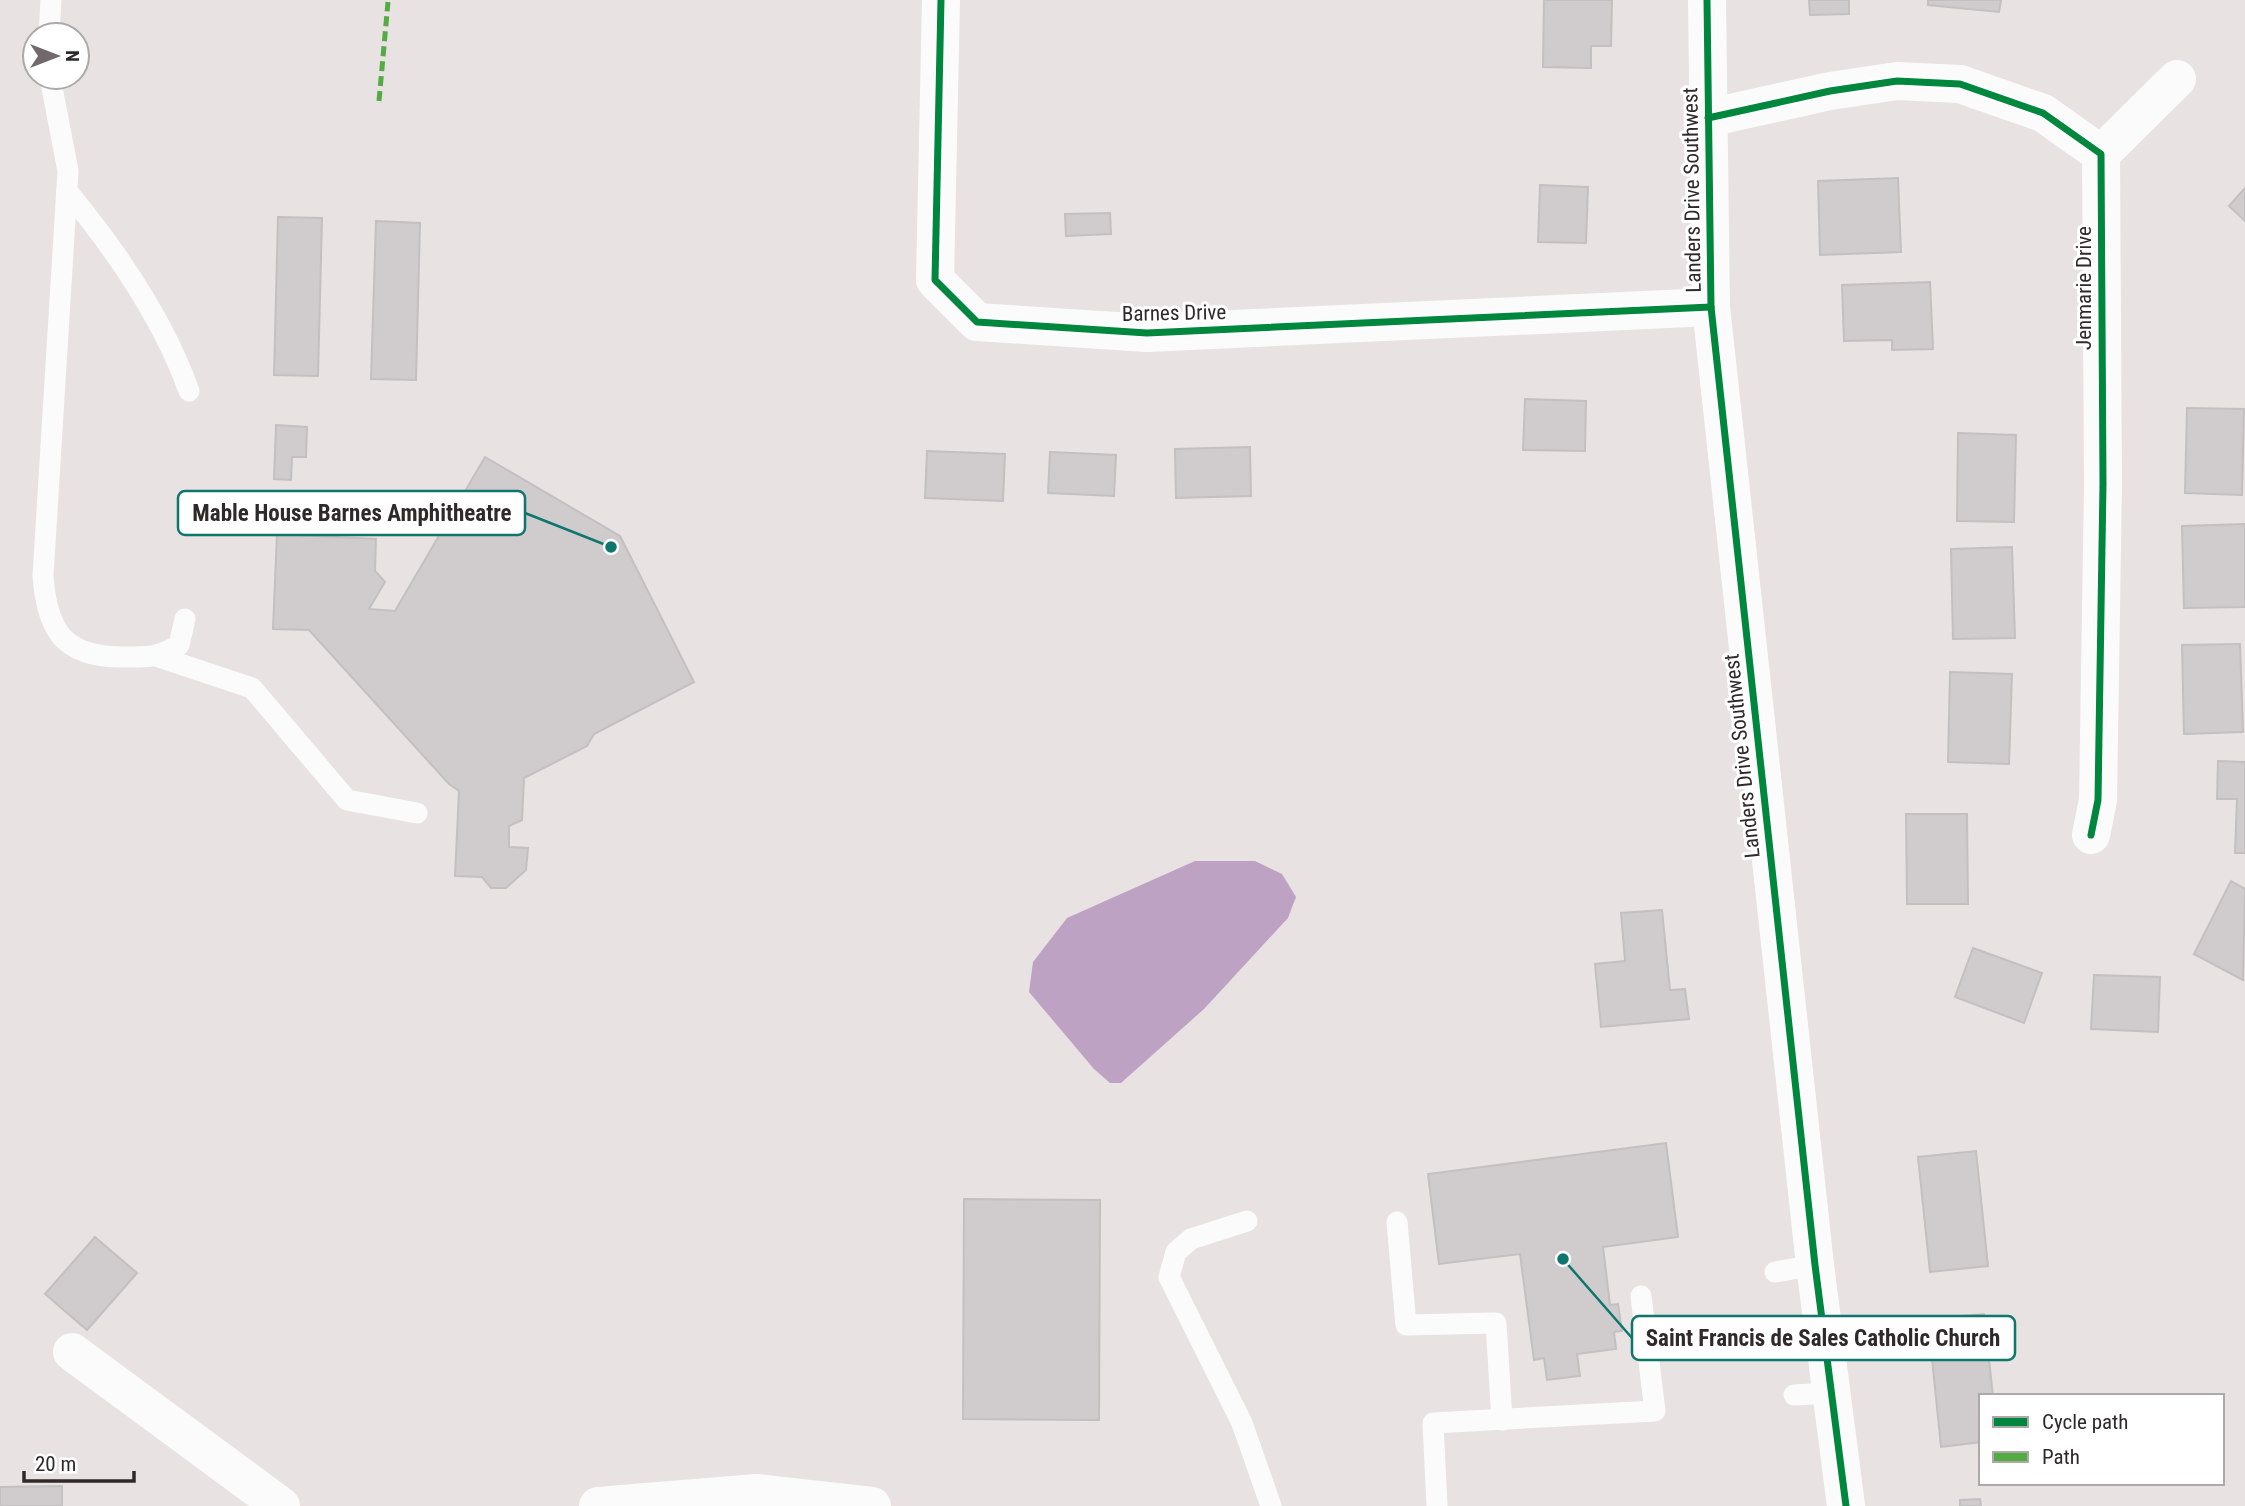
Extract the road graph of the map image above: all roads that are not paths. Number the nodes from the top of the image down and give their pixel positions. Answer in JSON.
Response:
{"nodes":[{"id":1,"x":51,"y":0,"type":"edge"},
{"id":2,"x":941,"y":0,"type":"edge"},
{"id":3,"x":1707,"y":0,"type":"edge"},
{"id":4,"x":50,"y":21,"type":"edge"},
{"id":5,"x":2178,"y":79,"type":"dead end"},
{"id":6,"x":53,"y":91,"type":"edge"},
{"id":7,"x":1708,"y":118,"type":"junction"},
{"id":8,"x":2101,"y":154,"type":"junction"},
{"id":9,"x":67,"y":191,"type":"junction"},
{"id":10,"x":1710,"y":307,"type":"junction"},
{"id":11,"x":189,"y":391,"type":"dead end"},
{"id":12,"x":185,"y":620,"type":"dead end"},
{"id":13,"x":159,"y":657,"type":"junction"},
{"id":14,"x":418,"y":813,"type":"dead end"},
{"id":15,"x":2091,"y":835,"type":"dead end"},
{"id":16,"x":1247,"y":1221,"type":"dead end"},
{"id":17,"x":1397,"y":1222,"type":"dead end"},
{"id":18,"x":1815,"y":1265,"type":"junction"},
{"id":19,"x":1775,"y":1272,"type":"dead end"},
{"id":20,"x":1641,"y":1296,"type":"dead end"},
{"id":21,"x":72,"y":1352,"type":"dead end"},
{"id":22,"x":1831,"y":1393,"type":"junction"},
{"id":23,"x":1794,"y":1395,"type":"dead end"},
{"id":24,"x":1503,"y":1420,"type":"junction"},
{"id":25,"x":281,"y":1506,"type":"edge"},
{"id":26,"x":598,"y":1506,"type":"edge"},
{"id":27,"x":872,"y":1506,"type":"edge"},
{"id":28,"x":1271,"y":1506,"type":"edge"},
{"id":29,"x":1437,"y":1506,"type":"edge"},
{"id":30,"x":1846,"y":1506,"type":"edge"}],
"edges":[{"from":1,"to":4,"type":"lane"},
{"from":2,"to":10,"type":"street","name":"Barnes Drive"},
{"from":3,"to":7,"type":"street","name":"Landers Drive Southwest"},
{"from":5,"to":8,"type":"street"},
{"from":6,"to":9,"type":"lane"},
{"from":7,"to":8,"type":"street"},
{"from":7,"to":10,"type":"street","name":"Landers Drive Southwest"},
{"from":8,"to":15,"type":"street","name":"Jenmarie Drive"},
{"from":9,"to":11,"type":"lane"},
{"from":9,"to":13,"type":"lane"},
{"from":10,"to":18,"type":"street","name":"Landers Drive Southwest"},
{"from":12,"to":13,"type":"lane"},
{"from":13,"to":14,"type":"lane"},
{"from":16,"to":28,"type":"lane"},
{"from":17,"to":24,"type":"lane"},
{"from":18,"to":19,"type":"lane"},
{"from":18,"to":22,"type":"street","name":"Landers Drive Southwest"},
{"from":20,"to":24,"type":"lane"},
{"from":21,"to":25,"type":"street"},
{"from":22,"to":23,"type":"lane"},
{"from":22,"to":30,"type":"street","name":"Landers Drive Southwest"},
{"from":24,"to":29,"type":"lane"},
{"from":26,"to":27,"type":"street"}]}
